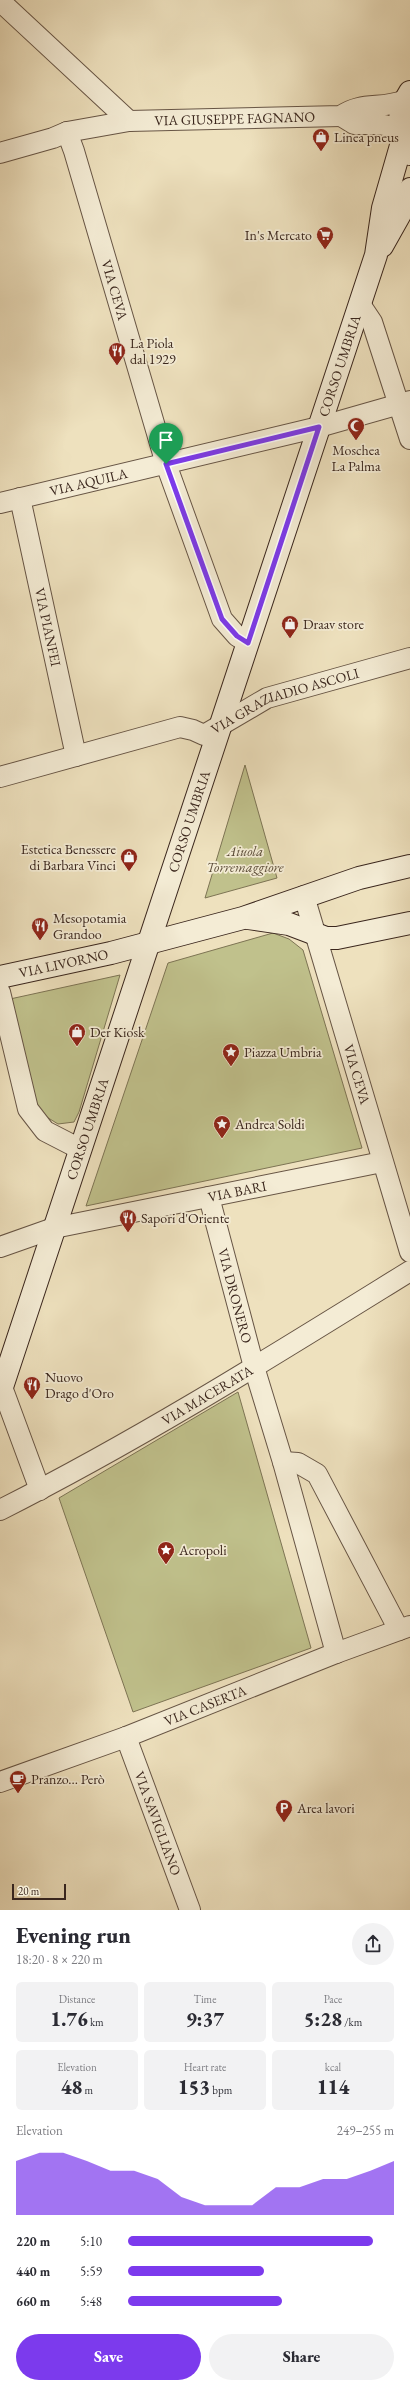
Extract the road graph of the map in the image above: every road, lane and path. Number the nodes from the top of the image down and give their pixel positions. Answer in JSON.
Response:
{"nodes":[{"id":1,"x":0,"y":1,"type":"edge"},
{"id":2,"x":407,"y":96,"type":"edge"},
{"id":3,"x":341,"y":116,"type":"junction"},
{"id":4,"x":129,"y":121,"type":"junction"},
{"id":5,"x":67,"y":132,"type":"junction"},
{"id":6,"x":404,"y":141,"type":"edge"},
{"id":7,"x":0,"y":153,"type":"edge"},
{"id":8,"x":410,"y":189,"type":"edge"},
{"id":9,"x":376,"y":255,"type":"junction"},
{"id":10,"x":360,"y":304,"type":"junction"},
{"id":11,"x":404,"y":402,"type":"edge"},
{"id":12,"x":319,"y":427,"type":"junction"},
{"id":13,"x":410,"y":439,"type":"edge"},
{"id":14,"x":166,"y":464,"type":"junction"},
{"id":15,"x":20,"y":498,"type":"junction"},
{"id":16,"x":0,"y":503,"type":"edge"},
{"id":17,"x":248,"y":643,"type":"junction"},
{"id":18,"x":410,"y":658,"type":"edge"},
{"id":19,"x":220,"y":726,"type":"junction"},
{"id":20,"x":76,"y":756,"type":"junction"},
{"id":21,"x":0,"y":778,"type":"edge"},
{"id":22,"x":410,"y":866,"type":"edge"},
{"id":23,"x":304,"y":896,"type":"junction"},
{"id":24,"x":243,"y":918,"type":"junction"},
{"id":25,"x":410,"y":923,"type":"edge"},
{"id":26,"x":316,"y":934,"type":"junction"},
{"id":27,"x":147,"y":944,"type":"junction"},
{"id":28,"x":0,"y":977,"type":"edge"},
{"id":29,"x":0,"y":992,"type":"edge"},
{"id":30,"x":80,"y":1149,"type":"junction"},
{"id":31,"x":382,"y":1162,"type":"junction"},
{"id":32,"x":209,"y":1197,"type":"junction"},
{"id":33,"x":54,"y":1228,"type":"junction"},
{"id":34,"x":0,"y":1247,"type":"edge"},
{"id":35,"x":410,"y":1252,"type":"edge"},
{"id":36,"x":410,"y":1271,"type":"edge"},
{"id":37,"x":254,"y":1367,"type":"junction"},
{"id":38,"x":1,"y":1390,"type":"edge"},
{"id":39,"x":283,"y":1462,"type":"junction"},
{"id":40,"x":40,"y":1490,"type":"junction"},
{"id":41,"x":0,"y":1510,"type":"edge"},
{"id":42,"x":404,"y":1628,"type":"edge"},
{"id":43,"x":336,"y":1653,"type":"junction"},
{"id":44,"x":126,"y":1736,"type":"junction"},
{"id":45,"x":0,"y":1782,"type":"edge"},
{"id":46,"x":190,"y":1910,"type":"edge"}],
"edges":[{"from":1,"to":4,"type":"street"},
{"from":2,"to":3,"type":"street","name":"VIA GIUSEPPE FAGNANO"},
{"from":2,"to":6,"type":"street","name":"CORSO UMBRIA"},
{"from":3,"to":4,"type":"street","name":"VIA GIUSEPPE FAGNANO"},
{"from":3,"to":6,"type":"street","name":"VIA GIUSEPPE FAGNANO"},
{"from":4,"to":5,"type":"street","name":"VIA GIUSEPPE FAGNANO"},
{"from":5,"to":7,"type":"street"},
{"from":5,"to":14,"type":"street","name":"VIA CEVA"},
{"from":6,"to":9,"type":"street","name":"CORSO UMBRIA"},
{"from":8,"to":9,"type":"street","name":"CORSO UMBRIA"},
{"from":9,"to":10,"type":"street","name":"CORSO UMBRIA"},
{"from":10,"to":11,"type":"street"},
{"from":10,"to":12,"type":"street","name":"CORSO UMBRIA"},
{"from":11,"to":12,"type":"street","name":"VIA AQUILA"},
{"from":11,"to":13,"type":"street"},
{"from":12,"to":14,"type":"street","name":"VIA AQUILA"},
{"from":12,"to":17,"type":"street","name":"CORSO UMBRIA"},
{"from":14,"to":15,"type":"street","name":"VIA AQUILA"},
{"from":14,"to":17,"type":"street","name":"VIA CEVA"},
{"from":15,"to":16,"type":"street","name":"VIA AQUILA"},
{"from":15,"to":20,"type":"street","name":"VIA PIANFEI"},
{"from":17,"to":19,"type":"street","name":"CORSO UMBRIA"},
{"from":18,"to":19,"type":"street","name":"VIA GRAZIADIO ASCOLI"},
{"from":19,"to":20,"type":"street","name":"VIA GRAZIADIO ASCOLI"},
{"from":19,"to":27,"type":"street","name":"CORSO UMBRIA"},
{"from":20,"to":21,"type":"street","name":"VIA GRAZIADIO ASCOLI"},
{"from":22,"to":23,"type":"street","name":"VIA LIVORNO"},
{"from":23,"to":24,"type":"street","name":"VIA LIVORNO"},
{"from":23,"to":26,"type":"street","name":"VIA CEVA"},
{"from":24,"to":26,"type":"street","name":"VIA LIVORNO"},
{"from":24,"to":27,"type":"street","name":"VIA LIVORNO"},
{"from":25,"to":26,"type":"street","name":"VIA LIVORNO"},
{"from":26,"to":31,"type":"street","name":"VIA CEVA"},
{"from":27,"to":28,"type":"street","name":"VIA LIVORNO"},
{"from":27,"to":30,"type":"street","name":"CORSO UMBRIA"},
{"from":29,"to":30,"type":"street"},
{"from":30,"to":33,"type":"street","name":"CORSO UMBRIA"},
{"from":31,"to":32,"type":"street","name":"VIA BARI"},
{"from":31,"to":35,"type":"street","name":"VIA CEVA"},
{"from":32,"to":33,"type":"street","name":"VIA BARI"},
{"from":32,"to":37,"type":"street","name":"VIA DRONERO"},
{"from":33,"to":34,"type":"street","name":"VIA BARI"},
{"from":33,"to":38,"type":"street","name":"CORSO UMBRIA"},
{"from":36,"to":37,"type":"street","name":"VIA MACERATA"},
{"from":37,"to":39,"type":"street","name":"VIA DRONERO"},
{"from":37,"to":40,"type":"street","name":"VIA MACERATA"},
{"from":38,"to":40,"type":"street","name":"CORSO UMBRIA"},
{"from":39,"to":42,"type":"street"},
{"from":39,"to":43,"type":"street","name":"VIA DRONERO"},
{"from":40,"to":41,"type":"street","name":"VIA MACERATA"},
{"from":42,"to":43,"type":"street","name":"VIA CASERTA"},
{"from":43,"to":44,"type":"street","name":"VIA CASERTA"},
{"from":44,"to":45,"type":"street","name":"VIA CASERTA"},
{"from":44,"to":46,"type":"street","name":"VIA SAVIGLIANO"}]}
